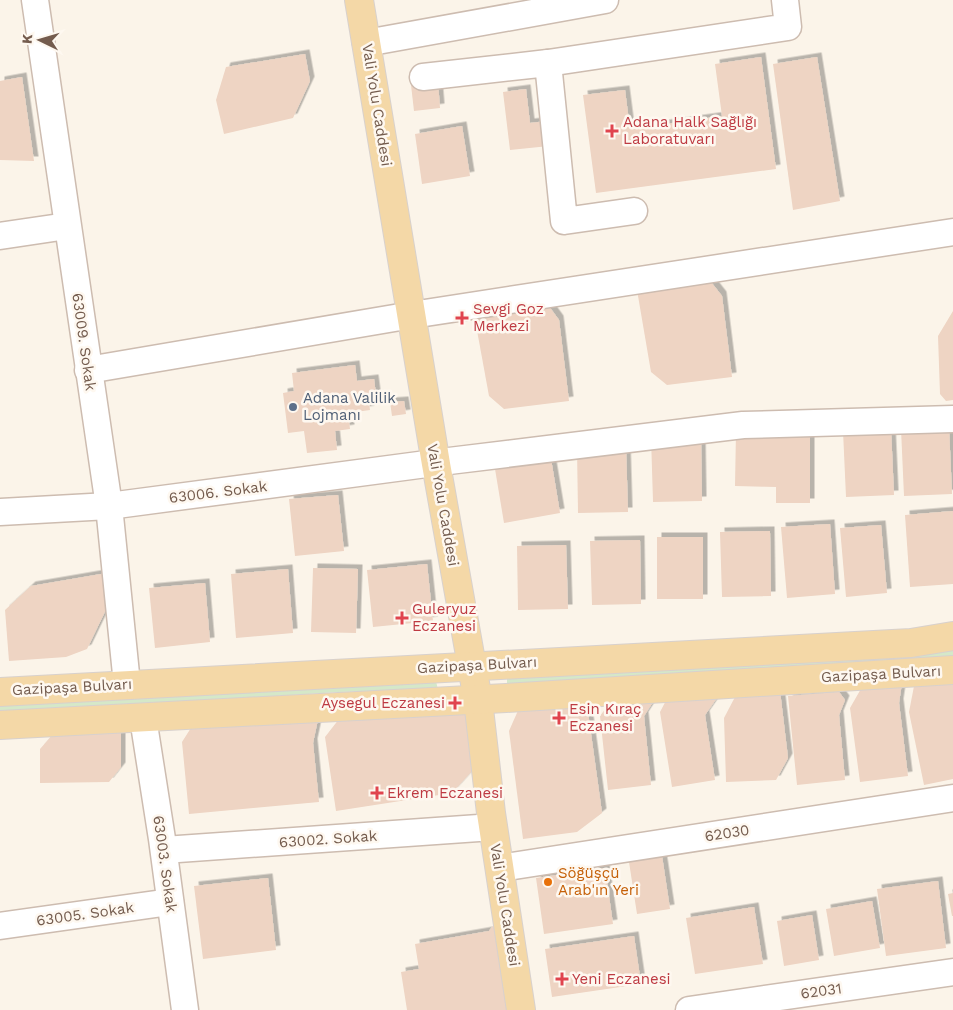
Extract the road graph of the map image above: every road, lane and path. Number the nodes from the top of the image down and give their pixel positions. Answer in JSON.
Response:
{"nodes":[{"id":1,"x":35,"y":0,"type":"edge"},
{"id":2,"x":359,"y":0,"type":"edge"},
{"id":3,"x":605,"y":0,"type":"edge"},
{"id":4,"x":785,"y":0,"type":"edge"},
{"id":5,"x":366,"y":43,"type":"junction"},
{"id":6,"x":548,"y":64,"type":"junction"},
{"id":7,"x":423,"y":77,"type":"dead end"},
{"id":8,"x":634,"y":211,"type":"dead end"},
{"id":9,"x":67,"y":226,"type":"junction"},
{"id":10,"x":953,"y":232,"type":"edge"},
{"id":11,"x":0,"y":236,"type":"edge"},
{"id":12,"x":412,"y":316,"type":"junction"},
{"id":13,"x":88,"y":370,"type":"junction"},
{"id":14,"x":953,"y":419,"type":"edge"},
{"id":15,"x":436,"y":464,"type":"junction"},
{"id":16,"x":109,"y":506,"type":"junction"},
{"id":17,"x":0,"y":512,"type":"edge"},
{"id":18,"x":953,"y":636,"type":"edge"},
{"id":19,"x":472,"y":666,"type":"junction"},
{"id":20,"x":953,"y":670,"type":"edge"},
{"id":21,"x":127,"y":684,"type":"junction"},
{"id":22,"x":0,"y":692,"type":"edge"},
{"id":23,"x":478,"y":700,"type":"junction"},
{"id":24,"x":143,"y":718,"type":"junction"},
{"id":25,"x":0,"y":725,"type":"edge"},
{"id":26,"x":953,"y":798,"type":"edge"},
{"id":27,"x":493,"y":827,"type":"junction"},
{"id":28,"x":164,"y":850,"type":"junction"},
{"id":29,"x":500,"y":868,"type":"junction"},
{"id":30,"x":170,"y":902,"type":"junction"},
{"id":31,"x":0,"y":926,"type":"edge"},
{"id":32,"x":953,"y":972,"type":"edge"},
{"id":33,"x":185,"y":1010,"type":"edge"},
{"id":34,"x":521,"y":1010,"type":"edge"},
{"id":35,"x":689,"y":1010,"type":"edge"}],
"edges":[{"from":1,"to":9,"type":"street","name":"63009. Sokak"},
{"from":2,"to":5,"type":"main road","name":"Vali Yolu Caddesi"},
{"from":3,"to":5,"type":"street"},
{"from":4,"to":6,"type":"street"},
{"from":5,"to":12,"type":"main road","name":"Vali Yolu Caddesi"},
{"from":6,"to":7,"type":"street"},
{"from":6,"to":8,"type":"street"},
{"from":9,"to":11,"type":"street"},
{"from":9,"to":13,"type":"street","name":"63009. Sokak"},
{"from":10,"to":12,"type":"street"},
{"from":12,"to":13,"type":"street"},
{"from":12,"to":15,"type":"main road","name":"Vali Yolu Caddesi"},
{"from":13,"to":16,"type":"street","name":"63009. Sokak"},
{"from":14,"to":15,"type":"street","name":"63006. Sokak"},
{"from":15,"to":16,"type":"street","name":"63006. Sokak"},
{"from":15,"to":19,"type":"main road","name":"Vali Yolu Caddesi"},
{"from":16,"to":17,"type":"street","name":"63006. Sokak"},
{"from":16,"to":21,"type":"street","name":"63009. Sokak"},
{"from":18,"to":19,"type":"main road","name":"Gazipaşa Bulvarı"},
{"from":19,"to":21,"type":"main road","name":"Gazipaşa Bulvarı"},
{"from":19,"to":23,"type":"main road","name":"Vali Yolu Caddesi"},
{"from":20,"to":23,"type":"main road","name":"Gazipaşa Bulvarı"},
{"from":21,"to":22,"type":"main road","name":"Gazipaşa Bulvarı"},
{"from":23,"to":24,"type":"main road","name":"Gazipaşa Bulvarı"},
{"from":23,"to":27,"type":"main road","name":"Vali Yolu Caddesi"},
{"from":24,"to":25,"type":"main road","name":"Gazipaşa Bulvarı"},
{"from":24,"to":28,"type":"street","name":"63003. Sokak"},
{"from":26,"to":29,"type":"street","name":"62030"},
{"from":27,"to":28,"type":"street","name":"63002. Sokak"},
{"from":27,"to":29,"type":"main road","name":"Vali Yolu Caddesi"},
{"from":28,"to":30,"type":"street","name":"63003. Sokak"},
{"from":29,"to":34,"type":"main road","name":"Vali Yolu Caddesi"},
{"from":30,"to":31,"type":"street","name":"63005. Sokak"},
{"from":30,"to":33,"type":"street","name":"63003. Sokak"},
{"from":32,"to":35,"type":"street","name":"62031"}]}
